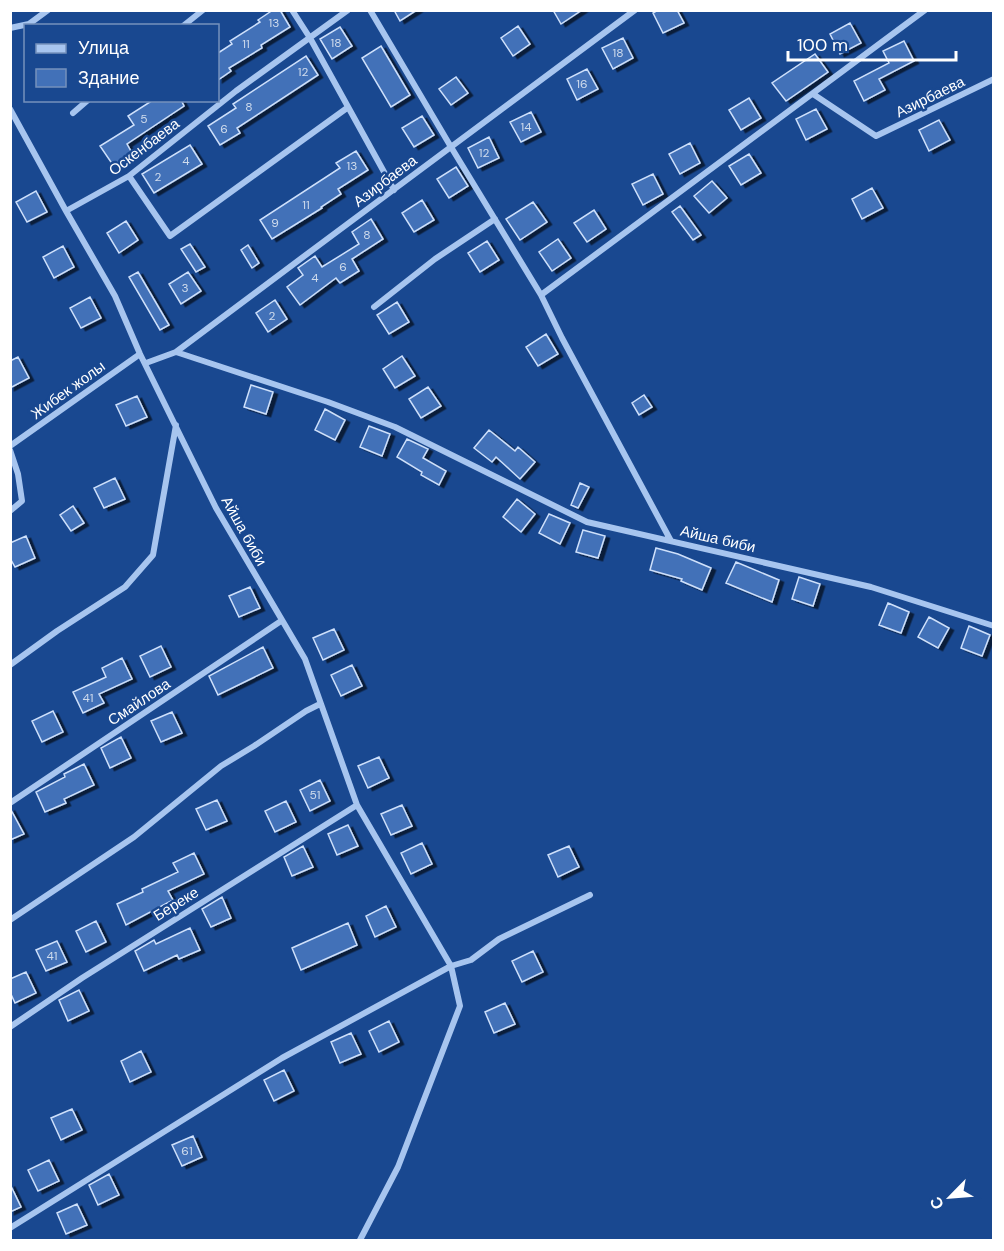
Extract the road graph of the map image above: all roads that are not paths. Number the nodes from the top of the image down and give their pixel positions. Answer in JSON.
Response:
{"nodes":[{"id":1,"x":48,"y":10,"type":"edge"},
{"id":2,"x":203,"y":10,"type":"edge"},
{"id":3,"x":292,"y":10,"type":"edge"},
{"id":4,"x":348,"y":10,"type":"edge"},
{"id":5,"x":370,"y":10,"type":"edge"},
{"id":6,"x":635,"y":10,"type":"edge"},
{"id":7,"x":925,"y":10,"type":"edge"},
{"id":8,"x":29,"y":24,"type":"edge"},
{"id":9,"x":186,"y":24,"type":"edge"},
{"id":10,"x":309,"y":38,"type":"junction"},
{"id":11,"x":993,"y":79,"type":"edge"},
{"id":12,"x":813,"y":94,"type":"junction"},
{"id":13,"x":86,"y":102,"type":"edge"},
{"id":14,"x":347,"y":108,"type":"junction"},
{"id":15,"x":10,"y":109,"type":"edge"},
{"id":16,"x":73,"y":113,"type":"dead end"},
{"id":17,"x":451,"y":147,"type":"junction"},
{"id":18,"x":129,"y":176,"type":"junction"},
{"id":19,"x":394,"y":190,"type":"junction"},
{"id":20,"x":66,"y":211,"type":"junction"},
{"id":21,"x":495,"y":219,"type":"junction"},
{"id":22,"x":541,"y":294,"type":"junction"},
{"id":23,"x":374,"y":308,"type":"dead end"},
{"id":24,"x":176,"y":352,"type":"junction"},
{"id":25,"x":140,"y":354,"type":"junction"},
{"id":26,"x":146,"y":363,"type":"junction"},
{"id":27,"x":176,"y":425,"type":"junction"},
{"id":28,"x":10,"y":448,"type":"edge"},
{"id":29,"x":10,"y":511,"type":"edge"},
{"id":30,"x":671,"y":541,"type":"junction"},
{"id":31,"x":281,"y":621,"type":"junction"},
{"id":32,"x":993,"y":627,"type":"edge"},
{"id":33,"x":10,"y":665,"type":"edge"},
{"id":34,"x":320,"y":704,"type":"junction"},
{"id":35,"x":10,"y":803,"type":"edge"},
{"id":36,"x":357,"y":805,"type":"junction"},
{"id":37,"x":590,"y":895,"type":"dead end"},
{"id":38,"x":10,"y":920,"type":"edge"},
{"id":39,"x":451,"y":966,"type":"junction"},
{"id":40,"x":10,"y":1027,"type":"edge"},
{"id":41,"x":10,"y":1228,"type":"edge"},
{"id":42,"x":360,"y":1240,"type":"edge"}],
"edges":[{"from":1,"to":8,"type":"street"},
{"from":2,"to":9,"type":"street"},
{"from":3,"to":10,"type":"street"},
{"from":4,"to":10,"type":"street","name":"Оскенбаева"},
{"from":5,"to":17,"type":"street"},
{"from":6,"to":17,"type":"street","name":"Азирбаева"},
{"from":7,"to":12,"type":"street"},
{"from":10,"to":14,"type":"street"},
{"from":10,"to":18,"type":"street","name":"Оскенбаева"},
{"from":11,"to":12,"type":"street","name":"Азирбаева"},
{"from":12,"to":22,"type":"street"},
{"from":13,"to":16,"type":"street"},
{"from":14,"to":18,"type":"street"},
{"from":14,"to":19,"type":"street"},
{"from":15,"to":20,"type":"street","name":"Айша биби"},
{"from":17,"to":19,"type":"street","name":"Азирбаева"},
{"from":17,"to":21,"type":"street"},
{"from":18,"to":20,"type":"street","name":"Оскенбаева"},
{"from":19,"to":24,"type":"street","name":"Азирбаева"},
{"from":20,"to":25,"type":"street","name":"Айша биби"},
{"from":21,"to":22,"type":"street"},
{"from":21,"to":23,"type":"street"},
{"from":22,"to":30,"type":"street"},
{"from":24,"to":26,"type":"street","name":"Азирбаева"},
{"from":24,"to":30,"type":"street","name":"Айша биби"},
{"from":25,"to":26,"type":"street","name":"Айша биби"},
{"from":25,"to":28,"type":"street","name":"Жибек жолы"},
{"from":26,"to":27,"type":"street","name":"Айша биби"},
{"from":27,"to":31,"type":"street","name":"Айша биби"},
{"from":27,"to":33,"type":"street"},
{"from":28,"to":29,"type":"street"},
{"from":30,"to":32,"type":"street","name":"Айша биби"},
{"from":31,"to":34,"type":"street","name":"Айша биби"},
{"from":31,"to":35,"type":"street","name":"Смайлова"},
{"from":34,"to":36,"type":"street","name":"Айша биби"},
{"from":34,"to":38,"type":"street"},
{"from":36,"to":39,"type":"street","name":"Айша биби"},
{"from":36,"to":40,"type":"street","name":"Береке"},
{"from":37,"to":39,"type":"street"},
{"from":39,"to":41,"type":"street"},
{"from":39,"to":42,"type":"street","name":"Айша биби"}]}
